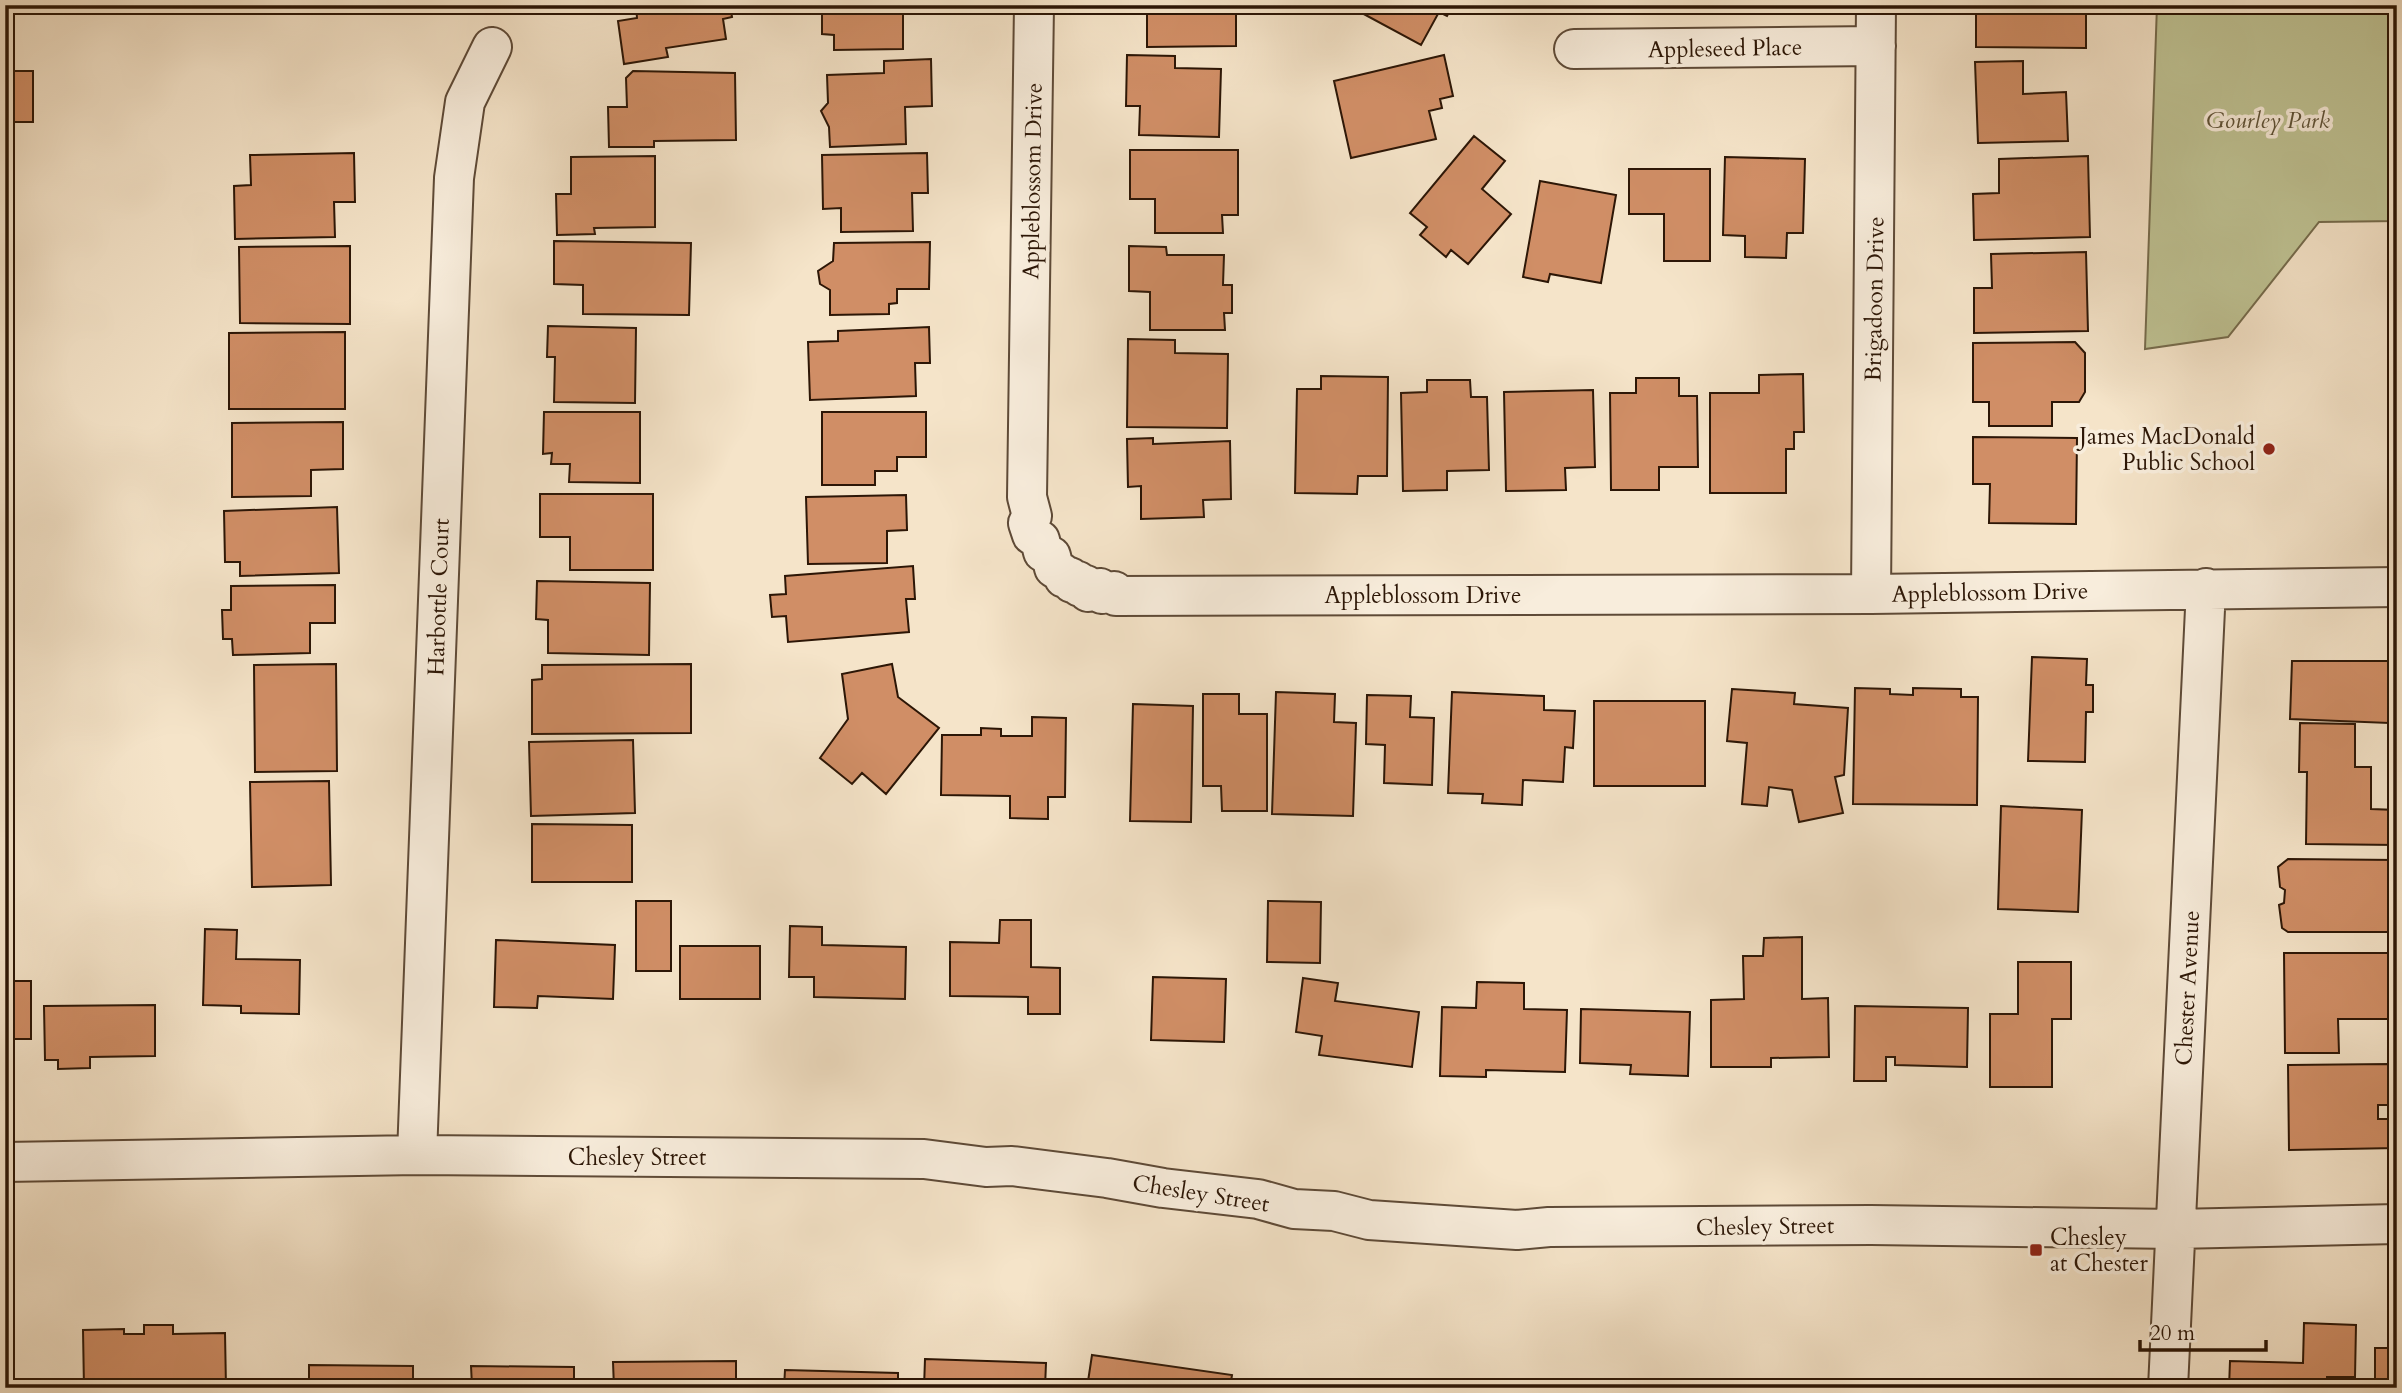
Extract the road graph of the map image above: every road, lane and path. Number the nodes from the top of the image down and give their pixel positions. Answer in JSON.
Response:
{"nodes":[{"id":1,"x":1034,"y":5,"type":"edge"},
{"id":2,"x":1876,"y":5,"type":"edge"},
{"id":3,"x":1876,"y":46,"type":"junction"},
{"id":4,"x":492,"y":47,"type":"dead end"},
{"id":5,"x":1574,"y":49,"type":"dead end"},
{"id":6,"x":2397,"y":587,"type":"edge"},
{"id":7,"x":2206,"y":588,"type":"junction"},
{"id":8,"x":1871,"y":594,"type":"junction"},
{"id":9,"x":416,"y":1155,"type":"junction"},
{"id":10,"x":5,"y":1162,"type":"edge"},
{"id":11,"x":2397,"y":1224,"type":"edge"},
{"id":12,"x":2175,"y":1229,"type":"junction"},
{"id":13,"x":2168,"y":1388,"type":"edge"}],
"edges":[{"from":1,"to":8,"type":"street","name":"Appleblossom Drive"},
{"from":2,"to":3,"type":"street","name":"Brigadoon Drive"},
{"from":3,"to":5,"type":"street","name":"Appleseed Place"},
{"from":3,"to":8,"type":"street","name":"Brigadoon Drive"},
{"from":4,"to":9,"type":"street","name":"Harbottle Court"},
{"from":6,"to":7,"type":"street","name":"Appleblossom Drive"},
{"from":7,"to":8,"type":"street","name":"Appleblossom Drive"},
{"from":7,"to":12,"type":"street","name":"Chester Avenue"},
{"from":9,"to":10,"type":"street","name":"Chesley Street"},
{"from":9,"to":12,"type":"street","name":"Chesley Street"},
{"from":11,"to":12,"type":"street","name":"Chesley Street"},
{"from":12,"to":13,"type":"street","name":"Chester Avenue"}]}
